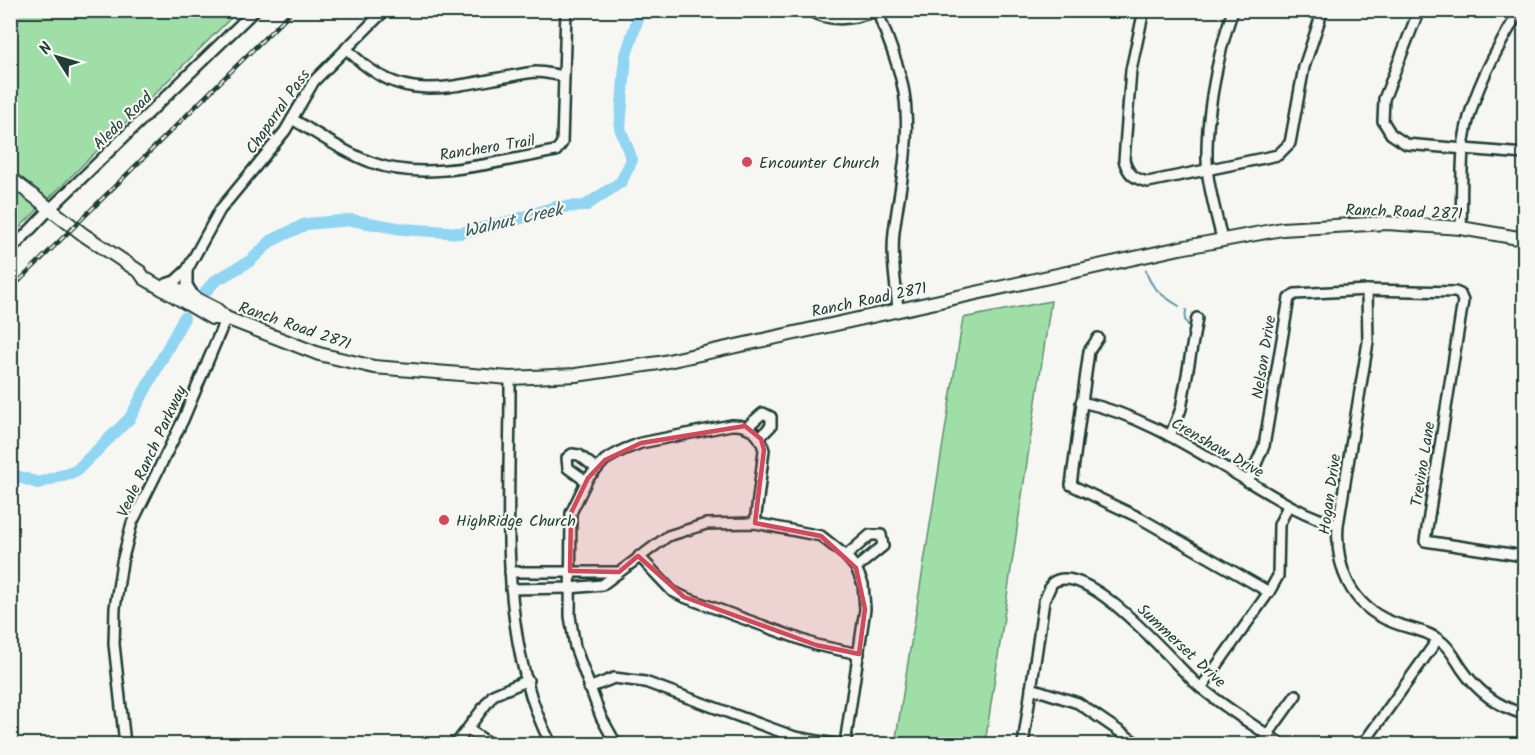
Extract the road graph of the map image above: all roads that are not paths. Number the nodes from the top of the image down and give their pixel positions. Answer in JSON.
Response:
{"nodes":[{"id":1,"x":255,"y":10,"type":"edge"},
{"id":2,"x":385,"y":10,"type":"edge"},
{"id":3,"x":566,"y":10,"type":"edge"},
{"id":4,"x":808,"y":10,"type":"edge"},
{"id":5,"x":1144,"y":10,"type":"edge"},
{"id":6,"x":1233,"y":10,"type":"edge"},
{"id":7,"x":1323,"y":10,"type":"edge"},
{"id":8,"x":1419,"y":10,"type":"edge"},
{"id":9,"x":1520,"y":10,"type":"edge"},
{"id":10,"x":877,"y":11,"type":"edge"},
{"id":11,"x":346,"y":48,"type":"junction"},
{"id":12,"x":564,"y":76,"type":"junction"},
{"id":13,"x":292,"y":119,"type":"junction"},
{"id":14,"x":1463,"y":149,"type":"junction"},
{"id":15,"x":1524,"y":154,"type":"edge"},
{"id":16,"x":1208,"y":169,"type":"junction"},
{"id":17,"x":10,"y":178,"type":"edge"},
{"id":18,"x":50,"y":209,"type":"junction"},
{"id":19,"x":1461,"y":228,"type":"junction"},
{"id":20,"x":1222,"y":239,"type":"junction"},
{"id":21,"x":1524,"y":239,"type":"edge"},
{"id":22,"x":10,"y":251,"type":"edge"},
{"id":23,"x":187,"y":270,"type":"junction"},
{"id":24,"x":140,"y":272,"type":"junction"},
{"id":25,"x":166,"y":284,"type":"junction"},
{"id":26,"x":1367,"y":290,"type":"junction"},
{"id":27,"x":1460,"y":294,"type":"joint"},
{"id":28,"x":195,"y":298,"type":"junction"},
{"id":29,"x":898,"y":310,"type":"junction"},
{"id":30,"x":226,"y":318,"type":"junction"},
{"id":31,"x":1197,"y":318,"type":"dead end"},
{"id":32,"x":1098,"y":338,"type":"dead end"},
{"id":33,"x":510,"y":378,"type":"junction"},
{"id":34,"x":1081,"y":402,"type":"junction"},
{"id":35,"x":747,"y":427,"type":"junction"},
{"id":36,"x":1170,"y":436,"type":"junction"},
{"id":37,"x":760,"y":437,"type":"junction"},
{"id":38,"x":597,"y":469,"type":"junction"},
{"id":39,"x":586,"y":482,"type":"junction"},
{"id":40,"x":1248,"y":482,"type":"junction"},
{"id":41,"x":1288,"y":506,"type":"junction"},
{"id":42,"x":755,"y":523,"type":"junction"},
{"id":43,"x":1338,"y":525,"type":"junction"},
{"id":44,"x":639,"y":556,"type":"junction"},
{"id":45,"x":846,"y":556,"type":"junction"},
{"id":46,"x":1524,"y":556,"type":"edge"},
{"id":47,"x":856,"y":568,"type":"junction"},
{"id":48,"x":570,"y":571,"type":"junction"},
{"id":49,"x":510,"y":572,"type":"junction"},
{"id":50,"x":620,"y":572,"type":"junction"},
{"id":51,"x":570,"y":588,"type":"junction"},
{"id":52,"x":511,"y":589,"type":"junction"},
{"id":53,"x":1269,"y":592,"type":"junction"},
{"id":54,"x":1438,"y":639,"type":"junction"},
{"id":55,"x":859,"y":654,"type":"junction"},
{"id":56,"x":528,"y":680,"type":"junction"},
{"id":57,"x":589,"y":688,"type":"junction"},
{"id":58,"x":1031,"y":688,"type":"junction"},
{"id":59,"x":1201,"y":688,"type":"junction"},
{"id":60,"x":1296,"y":694,"type":"dead end"},
{"id":61,"x":1524,"y":714,"type":"edge"},
{"id":62,"x":468,"y":729,"type":"junction"},
{"id":63,"x":1267,"y":734,"type":"junction"},
{"id":64,"x":125,"y":744,"type":"edge"},
{"id":65,"x":456,"y":744,"type":"edge"},
{"id":66,"x":490,"y":744,"type":"edge"},
{"id":67,"x":551,"y":744,"type":"edge"},
{"id":68,"x":616,"y":744,"type":"edge"},
{"id":69,"x":834,"y":744,"type":"edge"},
{"id":70,"x":845,"y":744,"type":"edge"},
{"id":71,"x":1023,"y":744,"type":"edge"},
{"id":72,"x":1138,"y":744,"type":"edge"},
{"id":73,"x":1261,"y":744,"type":"edge"},
{"id":74,"x":1281,"y":744,"type":"edge"},
{"id":75,"x":1363,"y":744,"type":"edge"}],
"edges":[{"from":1,"to":18,"type":"street","name":"Aledo Road"},
{"from":2,"to":11,"type":"street","name":"Chaparral Pass"},
{"from":3,"to":12,"type":"street","name":"Ranchero Trail"},
{"from":4,"to":10,"type":"street"},
{"from":5,"to":16,"type":"street"},
{"from":6,"to":16,"type":"street"},
{"from":7,"to":16,"type":"street"},
{"from":8,"to":14,"type":"street"},
{"from":9,"to":14,"type":"street"},
{"from":10,"to":29,"type":"street"},
{"from":11,"to":12,"type":"street"},
{"from":11,"to":13,"type":"street","name":"Chaparral Pass"},
{"from":12,"to":13,"type":"street","name":"Ranchero Trail"},
{"from":13,"to":23,"type":"street","name":"Chaparral Pass"},
{"from":14,"to":15,"type":"street"},
{"from":14,"to":19,"type":"street"},
{"from":16,"to":20,"type":"street"},
{"from":17,"to":18,"type":"main road","name":"Ranch Road 2871"},
{"from":18,"to":22,"type":"street","name":"Aledo Road"},
{"from":18,"to":24,"type":"main road","name":"Ranch Road 2871"},
{"from":19,"to":20,"type":"main road","name":"Ranch Road 2871"},
{"from":19,"to":21,"type":"main road","name":"Ranch Road 2871"},
{"from":20,"to":29,"type":"main road","name":"Ranch Road 2871"},
{"from":23,"to":25,"type":"street","name":"Chaparral Pass"},
{"from":23,"to":28,"type":"street"},
{"from":24,"to":25,"type":"main road","name":"Ranch Road 2871"},
{"from":24,"to":30,"type":"main road","name":"Ranch Road 2871"},
{"from":25,"to":28,"type":"main road","name":"Ranch Road 2871"},
{"from":26,"to":27,"type":"street","name":"Nelson Drive"},
{"from":26,"to":40,"type":"street","name":"Nelson Drive"},
{"from":26,"to":43,"type":"street","name":"Hogan Drive"},
{"from":27,"to":46,"type":"street","name":"Trevino Lane"},
{"from":28,"to":30,"type":"main road","name":"Ranch Road 2871"},
{"from":29,"to":33,"type":"main road","name":"Ranch Road 2871"},
{"from":30,"to":33,"type":"main road","name":"Ranch Road 2871"},
{"from":30,"to":64,"type":"street","name":"Veale Ranch Parkway"},
{"from":31,"to":36,"type":"street"},
{"from":32,"to":34,"type":"street"},
{"from":33,"to":49,"type":"street"},
{"from":34,"to":36,"type":"street","name":"Crenshaw Drive"},
{"from":34,"to":53,"type":"street"},
{"from":35,"to":37,"type":"street"},
{"from":35,"to":37,"type":"street"},
{"from":35,"to":38,"type":"street"},
{"from":36,"to":40,"type":"street","name":"Crenshaw Drive"},
{"from":37,"to":42,"type":"street"},
{"from":38,"to":39,"type":"street"},
{"from":38,"to":39,"type":"street"},
{"from":39,"to":48,"type":"street"},
{"from":40,"to":41,"type":"street","name":"Crenshaw Drive"},
{"from":41,"to":43,"type":"street","name":"Crenshaw Drive"},
{"from":41,"to":53,"type":"street"},
{"from":42,"to":44,"type":"street"},
{"from":42,"to":45,"type":"street"},
{"from":43,"to":54,"type":"street","name":"Hogan Drive"},
{"from":44,"to":50,"type":"street"},
{"from":44,"to":55,"type":"street"},
{"from":45,"to":47,"type":"street"},
{"from":45,"to":47,"type":"street"},
{"from":47,"to":55,"type":"street"},
{"from":48,"to":49,"type":"street"},
{"from":48,"to":50,"type":"street"},
{"from":48,"to":51,"type":"street"},
{"from":49,"to":52,"type":"street"},
{"from":50,"to":51,"type":"street"},
{"from":51,"to":52,"type":"street"},
{"from":51,"to":57,"type":"street"},
{"from":52,"to":56,"type":"street"},
{"from":53,"to":59,"type":"street"},
{"from":54,"to":61,"type":"street","name":"Hogan Drive"},
{"from":54,"to":75,"type":"street"},
{"from":55,"to":70,"type":"street"},
{"from":56,"to":62,"type":"street"},
{"from":56,"to":67,"type":"street"},
{"from":57,"to":68,"type":"street"},
{"from":57,"to":69,"type":"street"},
{"from":58,"to":59,"type":"street","name":"Summerset Drive"},
{"from":58,"to":71,"type":"street"},
{"from":58,"to":72,"type":"street"},
{"from":59,"to":63,"type":"street","name":"Summerset Drive"},
{"from":60,"to":63,"type":"street"},
{"from":62,"to":65,"type":"street"},
{"from":62,"to":66,"type":"street"},
{"from":63,"to":73,"type":"street"},
{"from":63,"to":74,"type":"street","name":"Summerset Drive"}]}
